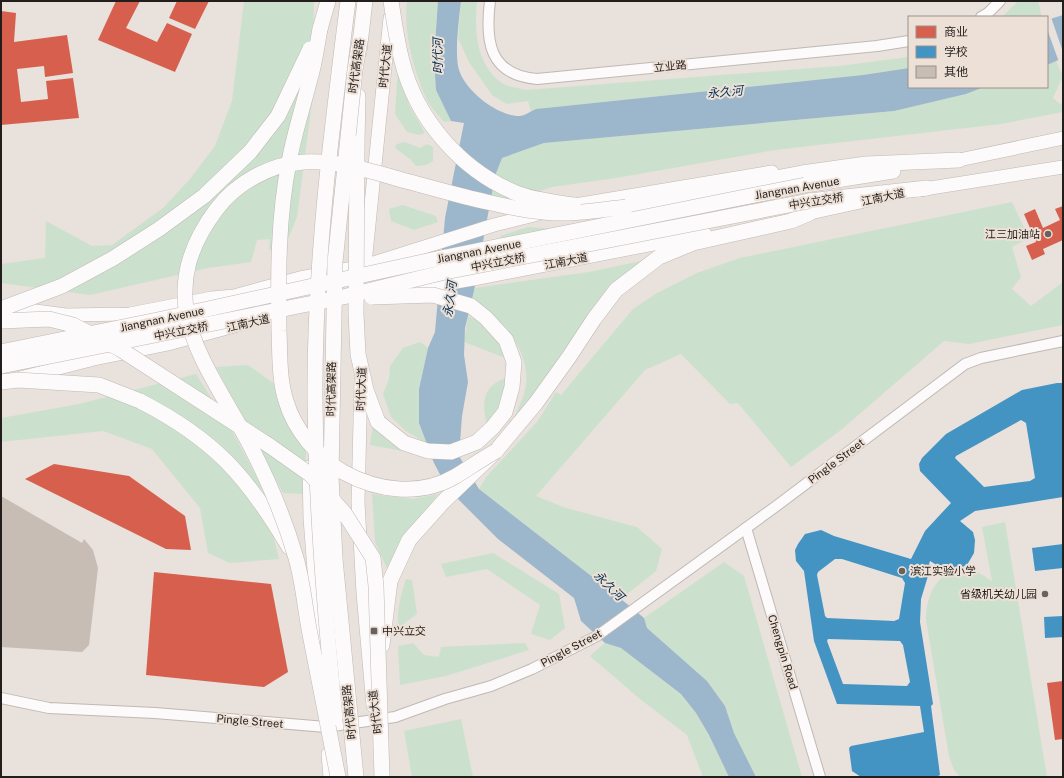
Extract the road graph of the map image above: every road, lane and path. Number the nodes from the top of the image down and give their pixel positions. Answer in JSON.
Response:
{"nodes":[{"id":1,"x":328,"y":1,"type":"edge"},
{"id":2,"x":341,"y":1,"type":"edge"},
{"id":3,"x":348,"y":1,"type":"edge"},
{"id":4,"x":365,"y":1,"type":"edge"},
{"id":5,"x":392,"y":1,"type":"edge"},
{"id":6,"x":490,"y":1,"type":"edge"},
{"id":7,"x":1000,"y":1,"type":"edge"},
{"id":8,"x":983,"y":16,"type":"edge"},
{"id":9,"x":320,"y":28,"type":"junction"},
{"id":10,"x":360,"y":40,"type":"junction"},
{"id":11,"x":908,"y":41,"type":"edge"},
{"id":12,"x":1063,"y":138,"type":"edge"},
{"id":13,"x":959,"y":160,"type":"junction"},
{"id":14,"x":1063,"y":167,"type":"edge"},
{"id":15,"x":804,"y":179,"type":"junction"},
{"id":16,"x":927,"y":188,"type":"joint"},
{"id":17,"x":626,"y":207,"type":"junction"},
{"id":18,"x":809,"y":207,"type":"junction"},
{"id":19,"x":364,"y":266,"type":"junction"},
{"id":20,"x":314,"y":277,"type":"junction"},
{"id":21,"x":363,"y":295,"type":"junction"},
{"id":22,"x":234,"y":296,"type":"junction"},
{"id":23,"x":343,"y":297,"type":"junction"},
{"id":24,"x":1,"y":308,"type":"edge"},
{"id":25,"x":311,"y":309,"type":"junction"},
{"id":26,"x":1,"y":321,"type":"edge"},
{"id":27,"x":236,"y":325,"type":"junction"},
{"id":28,"x":1063,"y":341,"type":"edge"},
{"id":29,"x":1,"y":352,"type":"edge"},
{"id":30,"x":1,"y":366,"type":"edge"},
{"id":31,"x":1,"y":382,"type":"edge"},
{"id":32,"x":496,"y":451,"type":"junction"},
{"id":33,"x":746,"y":528,"type":"junction"},
{"id":34,"x":296,"y":559,"type":"junction"},
{"id":35,"x":379,"y":672,"type":"junction"},
{"id":36,"x":1,"y":698,"type":"edge"},
{"id":37,"x":375,"y":720,"type":"junction"},
{"id":38,"x":326,"y":727,"type":"junction"},
{"id":39,"x":330,"y":777,"type":"edge"},
{"id":40,"x":339,"y":777,"type":"edge"},
{"id":41,"x":356,"y":777,"type":"edge"},
{"id":42,"x":382,"y":777,"type":"edge"},
{"id":43,"x":385,"y":777,"type":"edge"},
{"id":44,"x":820,"y":777,"type":"edge"}],
"edges":[{"from":1,"to":9,"type":"highway"},
{"from":2,"to":20,"type":"main road"},
{"from":3,"to":40,"type":"highway","name":"时代高架路","bridge":true},
{"from":4,"to":10,"type":"highway","name":"时代高架路"},
{"from":5,"to":17,"type":"highway","bridge":true},
{"from":5,"to":19,"type":"main road","name":"时代大道"},
{"from":6,"to":11,"type":"street","name":"立业路"},
{"from":7,"to":8,"type":"street"},
{"from":9,"to":24,"type":"highway","bridge":true},
{"from":9,"to":32,"type":"highway","bridge":true},
{"from":10,"to":23,"type":"highway","bridge":true},
{"from":10,"to":41,"type":"highway","name":"时代高架路","bridge":true},
{"from":12,"to":13,"type":"main road","name":"Jiangnan Avenue"},
{"from":13,"to":15,"type":"highway","name":"Jiangnan Avenue"},
{"from":13,"to":19,"type":"main road","name":"Jiangnan Avenue"},
{"from":14,"to":16,"type":"main road"},
{"from":15,"to":17,"type":"highway"},
{"from":15,"to":29,"type":"highway","name":"Jiangnan Avenue","bridge":true},
{"from":16,"to":18,"type":"highway","name":"中兴立交桥"},
{"from":17,"to":34,"type":"highway","bridge":true},
{"from":18,"to":21,"type":"main road","name":"江南大道"},
{"from":18,"to":23,"type":"highway","name":"中兴立交桥","bridge":true},
{"from":18,"to":32,"type":"highway"},
{"from":19,"to":20,"type":"main road","name":"Jiangnan Avenue"},
{"from":19,"to":21,"type":"main road","name":"时代大道"},
{"from":20,"to":22,"type":"main road","name":"Jiangnan Avenue"},
{"from":20,"to":25,"type":"main road"},
{"from":21,"to":25,"type":"main road","name":"江南大道"},
{"from":21,"to":37,"type":"main road","name":"时代大道"},
{"from":22,"to":24,"type":"main road","name":"Jiangnan Avenue"},
{"from":22,"to":27,"type":"main road"},
{"from":23,"to":30,"type":"highway","name":"中兴立交桥","bridge":true},
{"from":25,"to":27,"type":"main road","name":"江南大道"},
{"from":25,"to":38,"type":"main road"},
{"from":26,"to":35,"type":"highway","bridge":true},
{"from":27,"to":31,"type":"main road","name":"江南大道"},
{"from":28,"to":33,"type":"street","name":"Pingle Street"},
{"from":31,"to":34,"type":"highway","bridge":true},
{"from":32,"to":35,"type":"highway","bridge":true},
{"from":33,"to":37,"type":"street","name":"Pingle Street"},
{"from":33,"to":44,"type":"street","name":"Chengpin Road"},
{"from":34,"to":40,"type":"highway","bridge":true},
{"from":35,"to":42,"type":"highway","bridge":true},
{"from":36,"to":38,"type":"street","name":"Pingle Street"},
{"from":37,"to":38,"type":"street","name":"Pingle Street"},
{"from":37,"to":43,"type":"main road","name":"时代大道"},
{"from":38,"to":39,"type":"main road"}]}
